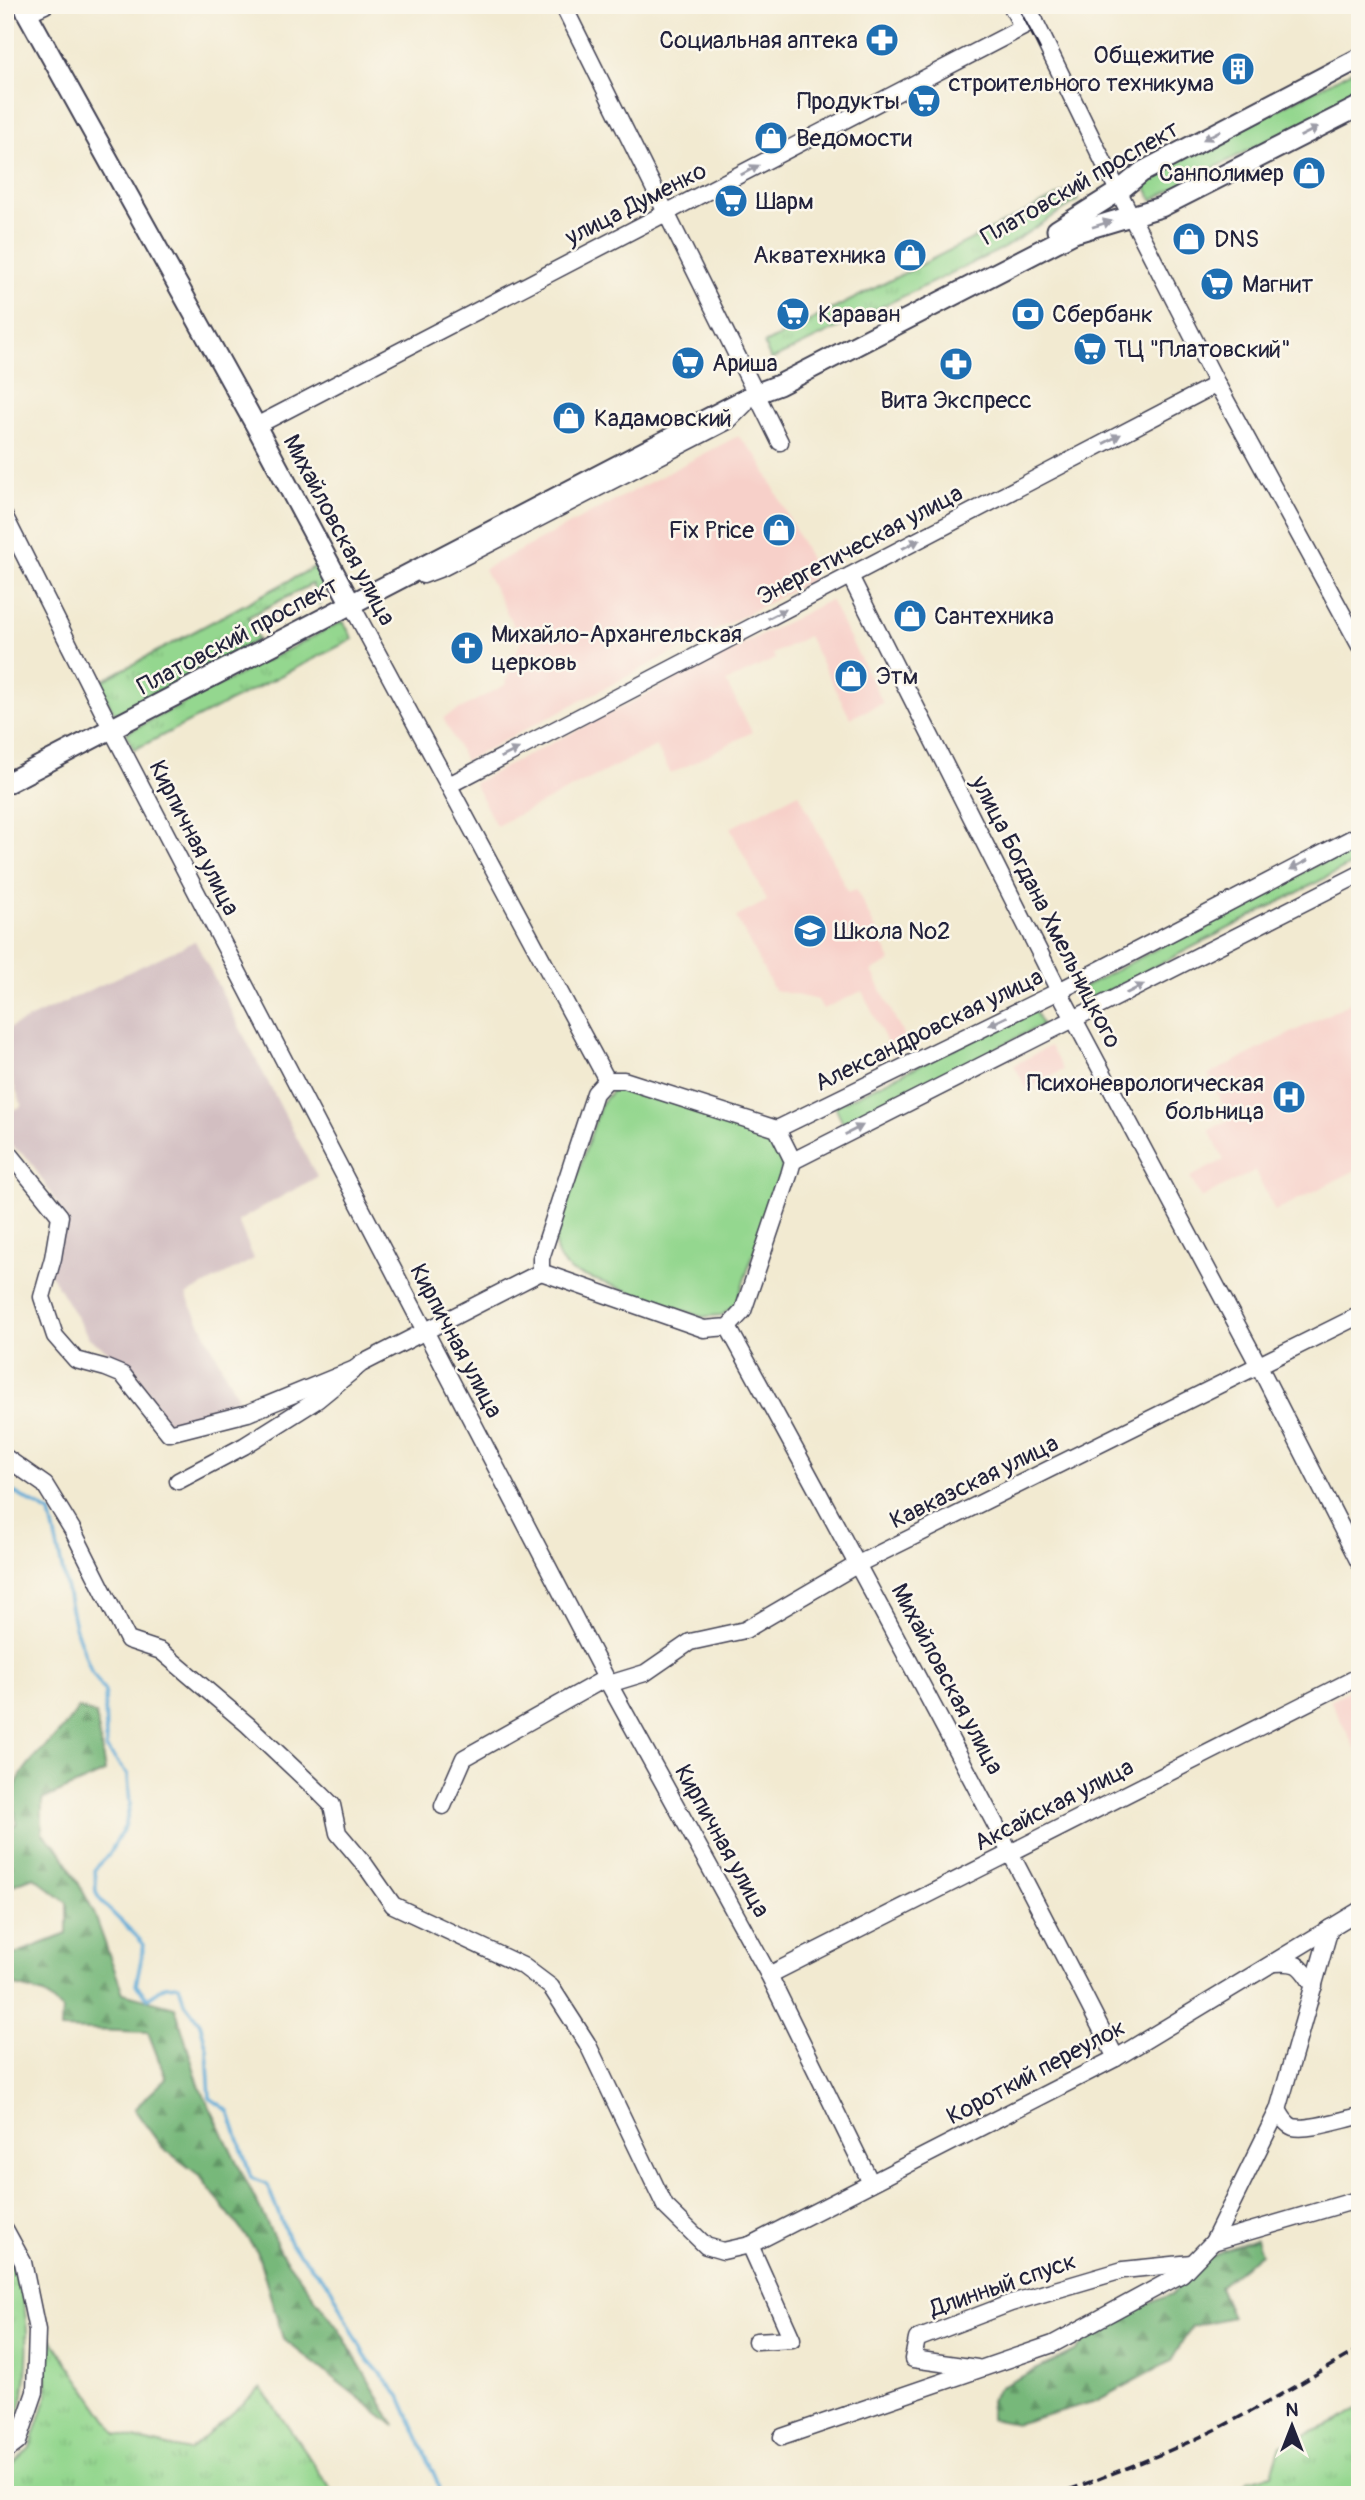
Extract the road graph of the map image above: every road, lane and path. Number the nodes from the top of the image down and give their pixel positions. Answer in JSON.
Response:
{"nodes":[{"id":1,"x":564,"y":5,"type":"edge"},
{"id":2,"x":1011,"y":5,"type":"edge"},
{"id":3,"x":1027,"y":5,"type":"edge"},
{"id":4,"x":32,"y":8,"type":"edge"},
{"id":5,"x":1029,"y":24,"type":"junction"},
{"id":6,"x":1360,"y":58,"type":"edge"},
{"id":7,"x":1360,"y":106,"type":"edge"},
{"id":8,"x":1119,"y":191,"type":"junction"},
{"id":9,"x":668,"y":214,"type":"junction"},
{"id":10,"x":1131,"y":214,"type":"junction"},
{"id":11,"x":1217,"y":384,"type":"junction"},
{"id":12,"x":755,"y":394,"type":"junction"},
{"id":13,"x":256,"y":426,"type":"junction"},
{"id":14,"x":780,"y":442,"type":"dead end"},
{"id":15,"x":5,"y":517,"type":"edge"},
{"id":16,"x":850,"y":576,"type":"junction"},
{"id":17,"x":351,"y":604,"type":"junction"},
{"id":18,"x":1360,"y":646,"type":"edge"},
{"id":19,"x":112,"y":730,"type":"junction"},
{"id":20,"x":5,"y":784,"type":"edge"},
{"id":21,"x":450,"y":785,"type":"junction"},
{"id":22,"x":1360,"y":834,"type":"edge"},
{"id":23,"x":1360,"y":874,"type":"edge"},
{"id":24,"x":1059,"y":991,"type":"junction"},
{"id":25,"x":1074,"y":1020,"type":"junction"},
{"id":26,"x":607,"y":1080,"type":"junction"},
{"id":27,"x":777,"y":1129,"type":"junction"},
{"id":28,"x":5,"y":1148,"type":"edge"},
{"id":29,"x":793,"y":1161,"type":"junction"},
{"id":30,"x":541,"y":1272,"type":"junction"},
{"id":31,"x":1360,"y":1315,"type":"edge"},
{"id":32,"x":728,"y":1327,"type":"junction"},
{"id":33,"x":426,"y":1332,"type":"junction"},
{"id":34,"x":1259,"y":1366,"type":"junction"},
{"id":35,"x":355,"y":1369,"type":"junction"},
{"id":36,"x":5,"y":1457,"type":"edge"},
{"id":37,"x":178,"y":1481,"type":"dead end"},
{"id":38,"x":858,"y":1564,"type":"junction"},
{"id":39,"x":1360,"y":1564,"type":"edge"},
{"id":40,"x":1360,"y":1676,"type":"edge"},
{"id":41,"x":608,"y":1681,"type":"junction"},
{"id":42,"x":443,"y":1806,"type":"dead end"},
{"id":43,"x":1011,"y":1852,"type":"junction"},
{"id":44,"x":1360,"y":1910,"type":"edge"},
{"id":45,"x":1330,"y":1928,"type":"junction"},
{"id":46,"x":1272,"y":1963,"type":"junction"},
{"id":47,"x":769,"y":1975,"type":"junction"},
{"id":48,"x":1314,"y":1986,"type":"junction"},
{"id":49,"x":1116,"y":2058,"type":"junction"},
{"id":50,"x":1278,"y":2110,"type":"junction"},
{"id":51,"x":1360,"y":2116,"type":"edge"},
{"id":52,"x":871,"y":2183,"type":"junction"},
{"id":53,"x":1360,"y":2199,"type":"edge"},
{"id":54,"x":5,"y":2229,"type":"edge"},
{"id":55,"x":1213,"y":2242,"type":"junction"},
{"id":56,"x":750,"y":2245,"type":"junction"},
{"id":57,"x":1192,"y":2263,"type":"junction"},
{"id":58,"x":756,"y":2341,"type":"dead end"},
{"id":59,"x":981,"y":2368,"type":"junction"},
{"id":60,"x":782,"y":2437,"type":"dead end"},
{"id":61,"x":5,"y":2452,"type":"edge"}],
"edges":[{"from":1,"to":9,"type":"street"},
{"from":2,"to":5,"type":"street"},
{"from":3,"to":5,"type":"street"},
{"from":4,"to":13,"type":"main road","name":"Михайловская улица"},
{"from":5,"to":8,"type":"street"},
{"from":9,"to":5,"type":"street","name":"улица Думенко","one_way":true},
{"from":6,"to":8,"type":"main road","name":"Платовский проспект","one_way":true},
{"from":10,"to":7,"type":"main road","name":"Платовский проспект","one_way":true},
{"from":8,"to":10,"type":"street"},
{"from":8,"to":12,"type":"main road","name":"Платовский проспект"},
{"from":9,"to":12,"type":"street"},
{"from":9,"to":13,"type":"street","name":"улица Думенко"},
{"from":10,"to":11,"type":"street"},
{"from":12,"to":10,"type":"main road","name":"Платовский проспект","one_way":true},
{"from":16,"to":11,"type":"street","name":"Энергетическая улица","one_way":true},
{"from":11,"to":18,"type":"street"},
{"from":12,"to":14,"type":"street"},
{"from":12,"to":17,"type":"main road","name":"Платовский проспект"},
{"from":13,"to":17,"type":"main road","name":"Михайловская улица"},
{"from":15,"to":19,"type":"street","name":"Кирпичная улица"},
{"from":21,"to":16,"type":"street","name":"Энергетическая улица","one_way":true},
{"from":16,"to":24,"type":"street","name":"улица Богдана Хмельницкого"},
{"from":17,"to":19,"type":"main road","name":"Платовский проспект"},
{"from":17,"to":21,"type":"street","name":"Михайловская улица"},
{"from":19,"to":20,"type":"main road","name":"Платовский проспект"},
{"from":19,"to":33,"type":"street","name":"Кирпичная улица"},
{"from":21,"to":26,"type":"street","name":"Михайловская улица"},
{"from":22,"to":24,"type":"street","name":"Александровская улица","one_way":true},
{"from":25,"to":23,"type":"street","one_way":true},
{"from":24,"to":25,"type":"street","name":"улица Богдана Хмельницкого"},
{"from":24,"to":27,"type":"street","name":"Александровская улица","one_way":true},
{"from":29,"to":25,"type":"street","one_way":true},
{"from":25,"to":34,"type":"street","name":"улица Богдана Хмельницкого"},
{"from":26,"to":27,"type":"street"},
{"from":26,"to":30,"type":"street"},
{"from":27,"to":29,"type":"street"},
{"from":28,"to":35,"type":"street"},
{"from":29,"to":32,"type":"street"},
{"from":30,"to":32,"type":"street"},
{"from":30,"to":33,"type":"street"},
{"from":31,"to":34,"type":"street","name":"Кавказская улица"},
{"from":32,"to":38,"type":"street","name":"Михайловская улица"},
{"from":33,"to":35,"type":"street"},
{"from":33,"to":41,"type":"street","name":"Кирпичная улица"},
{"from":34,"to":38,"type":"street","name":"Кавказская улица"},
{"from":34,"to":39,"type":"street","name":"улица Богдана Хмельницкого"},
{"from":35,"to":37,"type":"street"},
{"from":36,"to":56,"type":"street","name":"Короткий переулок"},
{"from":38,"to":41,"type":"street","name":"Кавказская улица"},
{"from":38,"to":43,"type":"street","name":"Михайловская улица"},
{"from":40,"to":43,"type":"street","name":"Аксайская улица"},
{"from":41,"to":42,"type":"street","name":"Кавказская улица"},
{"from":41,"to":47,"type":"street","name":"Кирпичная улица"},
{"from":43,"to":47,"type":"street","name":"Аксайская улица"},
{"from":43,"to":49,"type":"street","name":"Михайловская улица"},
{"from":44,"to":45,"type":"street","name":"Короткий переулок"},
{"from":45,"to":46,"type":"street","name":"Короткий переулок"},
{"from":45,"to":48,"type":"street","name":"Длинный спуск"},
{"from":46,"to":48,"type":"street"},
{"from":46,"to":49,"type":"street","name":"Короткий переулок"},
{"from":47,"to":52,"type":"street","name":"Кирпичная улица"},
{"from":48,"to":50,"type":"street","name":"Длинный спуск"},
{"from":49,"to":52,"type":"street","name":"Короткий переулок"},
{"from":50,"to":51,"type":"street"},
{"from":50,"to":55,"type":"street","name":"Длинный спуск"},
{"from":52,"to":56,"type":"street","name":"Короткий переулок"},
{"from":53,"to":55,"type":"street"},
{"from":54,"to":61,"type":"street"},
{"from":55,"to":57,"type":"street","name":"Длинный спуск"},
{"from":56,"to":58,"type":"street"},
{"from":57,"to":59,"type":"street","name":"Длинный спуск"},
{"from":57,"to":59,"type":"street","name":"Длинный спуск"},
{"from":59,"to":60,"type":"street","name":"Длинный спуск"}]}
